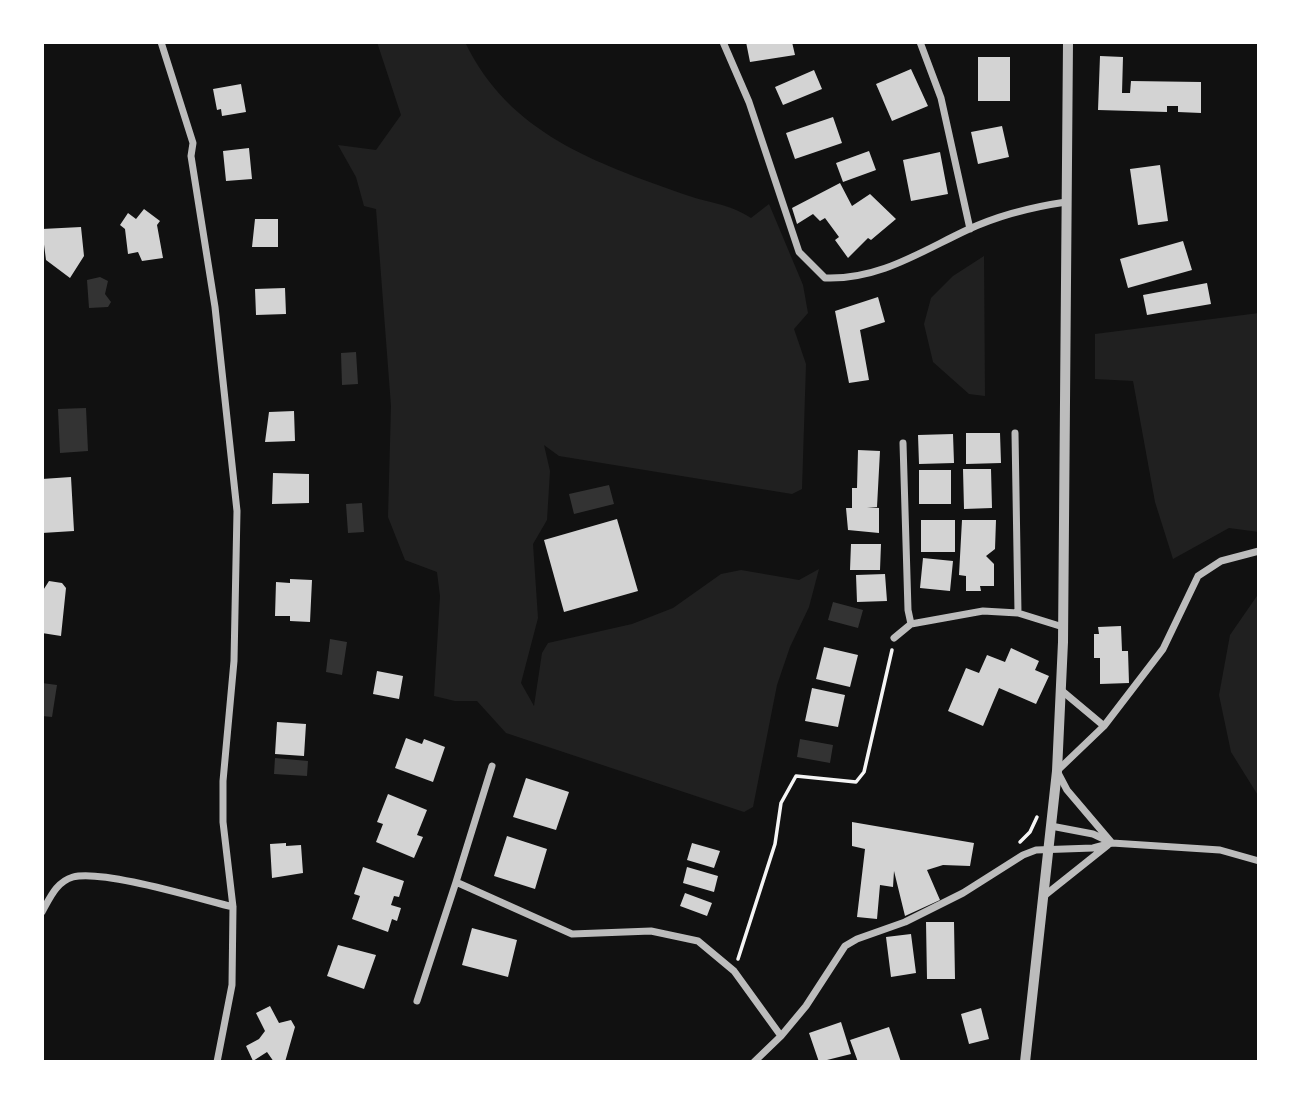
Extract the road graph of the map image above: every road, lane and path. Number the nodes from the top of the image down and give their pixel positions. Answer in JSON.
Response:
{"nodes":[{"id":1,"x":161,"y":42,"type":"edge"},
{"id":2,"x":723,"y":42,"type":"edge"},
{"id":3,"x":920,"y":42,"type":"edge"},
{"id":4,"x":1068,"y":42,"type":"edge"},
{"id":5,"x":1066,"y":202,"type":"junction"},
{"id":6,"x":970,"y":229,"type":"junction"},
{"id":7,"x":1015,"y":433,"type":"dead end"},
{"id":8,"x":903,"y":443,"type":"dead end"},
{"id":9,"x":1259,"y":551,"type":"edge"},
{"id":10,"x":1018,"y":613,"type":"junction"},
{"id":11,"x":912,"y":624,"type":"junction"},
{"id":12,"x":1063,"y":627,"type":"junction"},
{"id":13,"x":894,"y":638,"type":"joint"},
{"id":14,"x":1060,"y":690,"type":"junction"},
{"id":15,"x":1104,"y":726,"type":"junction"},
{"id":16,"x":492,"y":766,"type":"dead end"},
{"id":17,"x":1057,"y":771,"type":"junction"},
{"id":18,"x":1051,"y":826,"type":"junction"},
{"id":19,"x":1112,"y":843,"type":"junction"},
{"id":20,"x":1049,"y":850,"type":"junction"},
{"id":21,"x":1259,"y":861,"type":"edge"},
{"id":22,"x":456,"y":882,"type":"junction"},
{"id":23,"x":1044,"y":896,"type":"junction"},
{"id":24,"x":233,"y":907,"type":"junction"},
{"id":25,"x":42,"y":912,"type":"edge"},
{"id":26,"x":734,"y":971,"type":"junction"},
{"id":27,"x":417,"y":1001,"type":"dead end"},
{"id":28,"x":781,"y":1036,"type":"junction"},
{"id":29,"x":217,"y":1062,"type":"edge"},
{"id":30,"x":754,"y":1062,"type":"edge"},
{"id":31,"x":1025,"y":1062,"type":"edge"}],
"edges":[{"from":1,"to":24,"type":"street"},
{"from":2,"to":6,"type":"street"},
{"from":3,"to":6,"type":"street"},
{"from":4,"to":5,"type":"street"},
{"from":5,"to":6,"type":"street"},
{"from":5,"to":12,"type":"street"},
{"from":7,"to":10,"type":"street"},
{"from":8,"to":11,"type":"street"},
{"from":9,"to":15,"type":"street"},
{"from":10,"to":11,"type":"street"},
{"from":10,"to":12,"type":"street"},
{"from":11,"to":13,"type":"street"},
{"from":12,"to":14,"type":"street"},
{"from":13,"to":26,"type":"path"},
{"from":14,"to":15,"type":"street"},
{"from":14,"to":17,"type":"street"},
{"from":15,"to":17,"type":"street"},
{"from":16,"to":22,"type":"street"},
{"from":17,"to":18,"type":"street"},
{"from":17,"to":19,"type":"street"},
{"from":18,"to":19,"type":"street"},
{"from":18,"to":20,"type":"street"},
{"from":19,"to":20,"type":"street"},
{"from":19,"to":21,"type":"street"},
{"from":19,"to":23,"type":"street"},
{"from":20,"to":23,"type":"street"},
{"from":20,"to":28,"type":"street"},
{"from":22,"to":26,"type":"street"},
{"from":22,"to":27,"type":"street"},
{"from":23,"to":31,"type":"street"},
{"from":24,"to":25,"type":"street"},
{"from":24,"to":29,"type":"street"},
{"from":26,"to":28,"type":"street"},
{"from":28,"to":30,"type":"street"}]}
